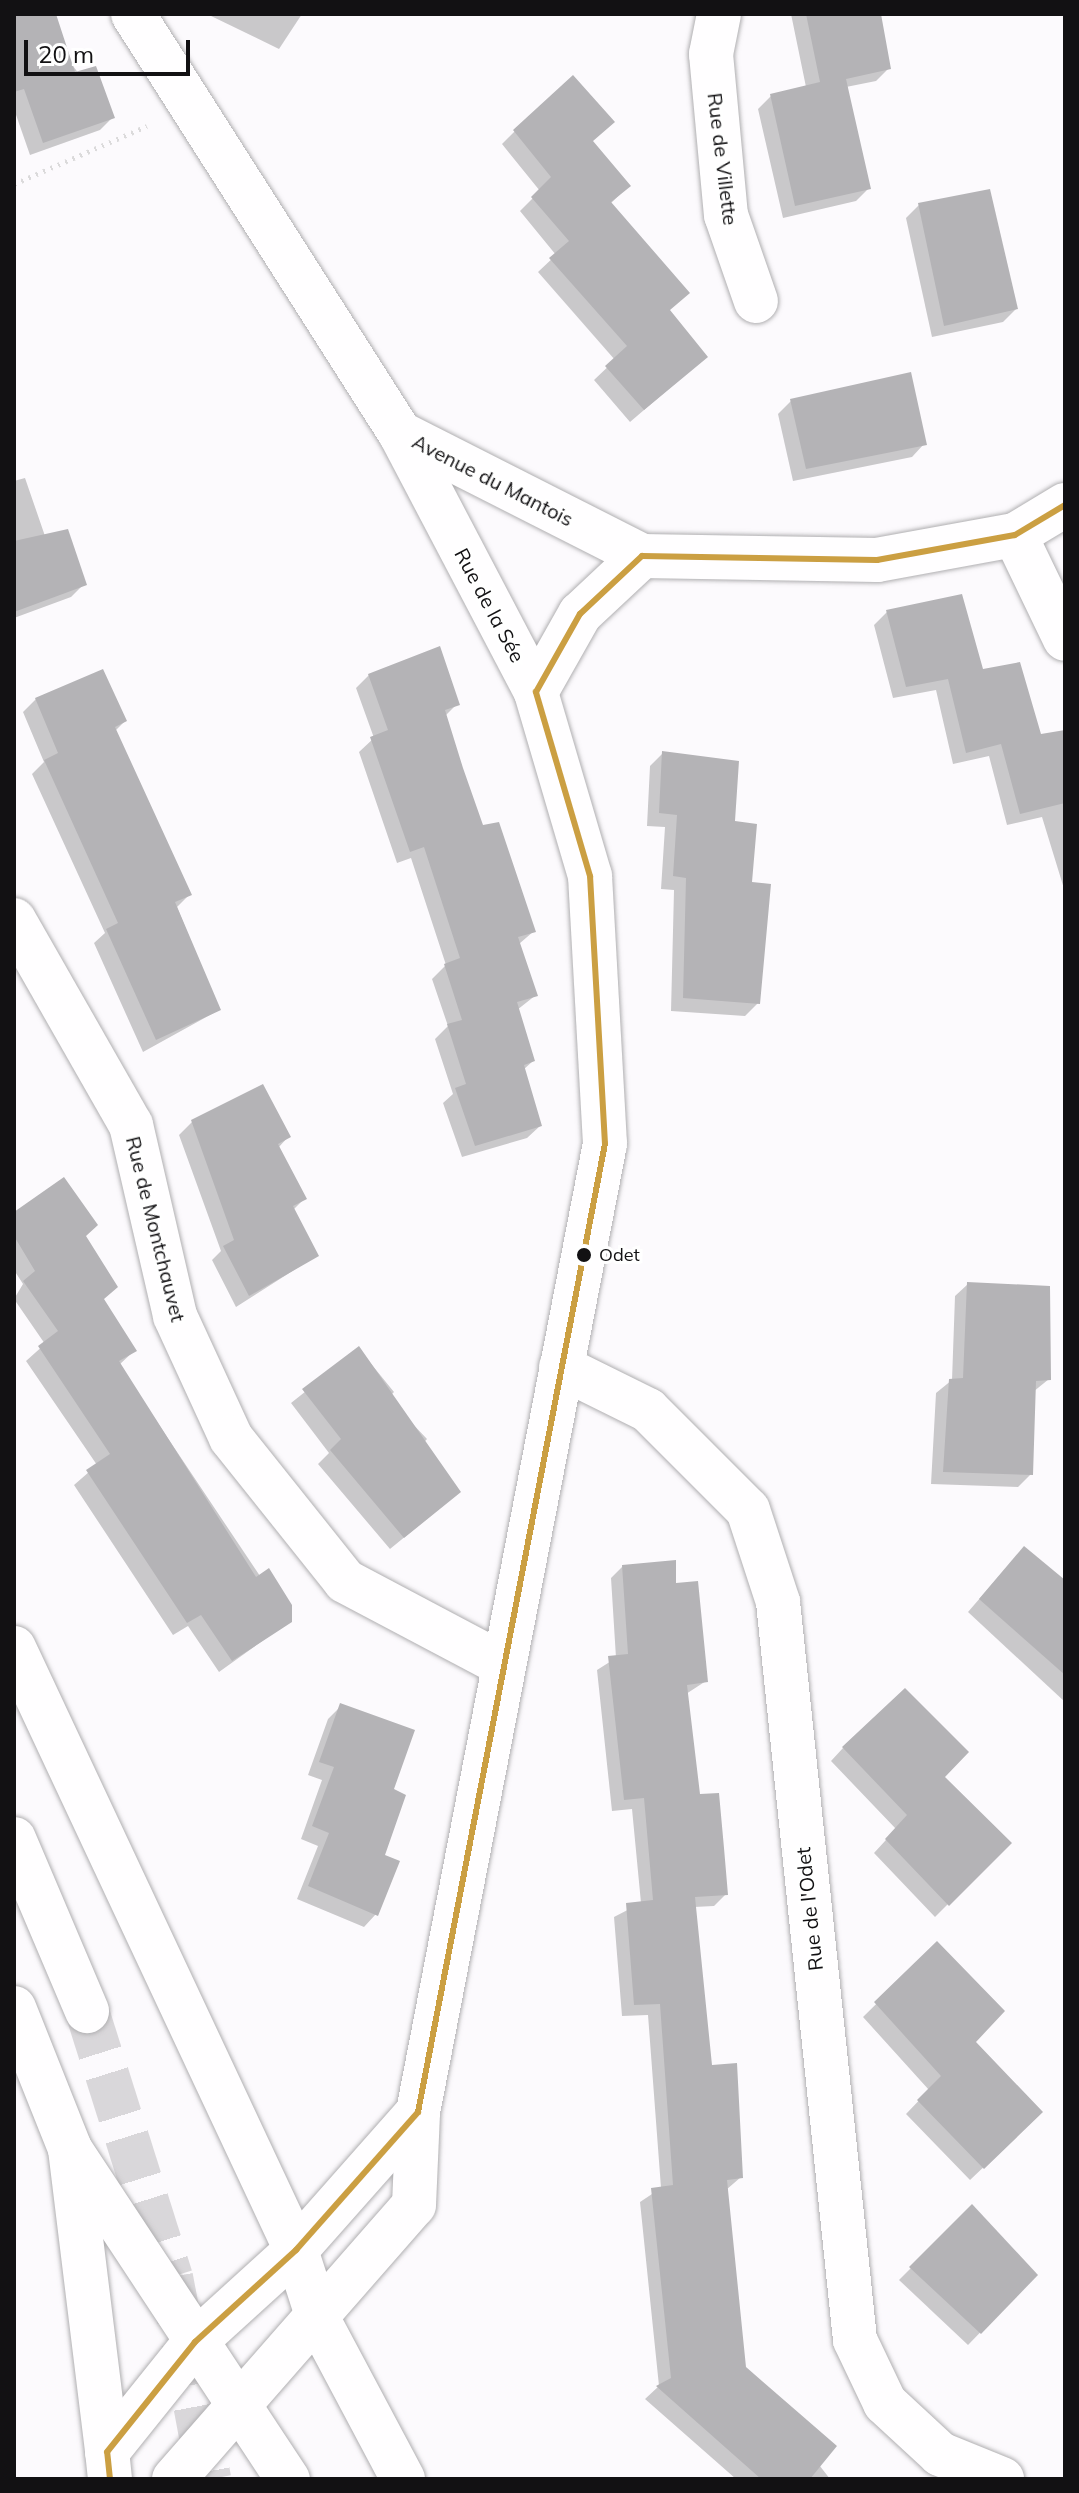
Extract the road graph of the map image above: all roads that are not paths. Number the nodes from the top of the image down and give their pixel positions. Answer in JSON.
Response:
{"nodes":[{"id":1,"x":133,"y":14,"type":"edge"},
{"id":2,"x":719,"y":14,"type":"edge"},
{"id":3,"x":756,"y":301,"type":"dead end"},
{"id":4,"x":400,"y":433,"type":"junction"},
{"id":5,"x":1065,"y":505,"type":"edge"},
{"id":6,"x":1015,"y":535,"type":"junction"},
{"id":7,"x":642,"y":556,"type":"junction"},
{"id":8,"x":1065,"y":639,"type":"edge"},
{"id":9,"x":536,"y":692,"type":"junction"},
{"id":10,"x":14,"y":920,"type":"edge"},
{"id":11,"x":561,"y":1367,"type":"junction"},
{"id":12,"x":14,"y":1648,"type":"edge"},
{"id":13,"x":502,"y":1664,"type":"junction"},
{"id":14,"x":14,"y":1839,"type":"edge"},
{"id":15,"x":14,"y":2008,"type":"edge"},
{"id":16,"x":87,"y":2011,"type":"tunnel mouth"},
{"id":17,"x":418,"y":2112,"type":"junction"},
{"id":18,"x":70,"y":2149,"type":"junction"},
{"id":19,"x":296,"y":2250,"type":"junction"},
{"id":20,"x":319,"y":2321,"type":"junction"},
{"id":21,"x":195,"y":2342,"type":"junction"},
{"id":22,"x":234,"y":2403,"type":"junction"},
{"id":23,"x":109,"y":2466,"type":"edge"},
{"id":24,"x":174,"y":2479,"type":"edge"},
{"id":25,"x":288,"y":2479,"type":"edge"},
{"id":26,"x":403,"y":2479,"type":"edge"},
{"id":27,"x":1002,"y":2479,"type":"edge"}],
"edges":[{"from":1,"to":4,"type":"street","name":"Avenue du Mantois"},
{"from":2,"to":3,"type":"street","name":"Rue de Villette"},
{"from":4,"to":7,"type":"street","name":"Avenue du Mantois"},
{"from":4,"to":9,"type":"street","name":"Rue de la Sée"},
{"from":5,"to":6,"type":"street","name":"Avenue du Mantois"},
{"from":6,"to":7,"type":"street","name":"Avenue du Mantois"},
{"from":6,"to":8,"type":"street"},
{"from":7,"to":9,"type":"street"},
{"from":9,"to":11,"type":"street","name":"Rue de la Sée"},
{"from":10,"to":13,"type":"street","name":"Rue de Montchauvet"},
{"from":11,"to":13,"type":"street","name":"Rue de la Sée"},
{"from":11,"to":27,"type":"street","name":"Rue de l'Odet"},
{"from":12,"to":19,"type":"street"},
{"from":13,"to":17,"type":"street","name":"Rue de la Sée"},
{"from":14,"to":16,"type":"street"},
{"from":15,"to":18,"type":"street"},
{"from":17,"to":19,"type":"street"},
{"from":17,"to":20,"type":"street","name":"Rue de la Sée"},
{"from":18,"to":21,"type":"street"},
{"from":18,"to":23,"type":"street"},
{"from":19,"to":20,"type":"street"},
{"from":19,"to":21,"type":"street"},
{"from":20,"to":22,"type":"street","name":"Rue de la Sée"},
{"from":20,"to":26,"type":"street"},
{"from":21,"to":22,"type":"street"},
{"from":21,"to":23,"type":"street"},
{"from":22,"to":24,"type":"street","name":"Rue de la Sée"},
{"from":22,"to":25,"type":"street"}]}
